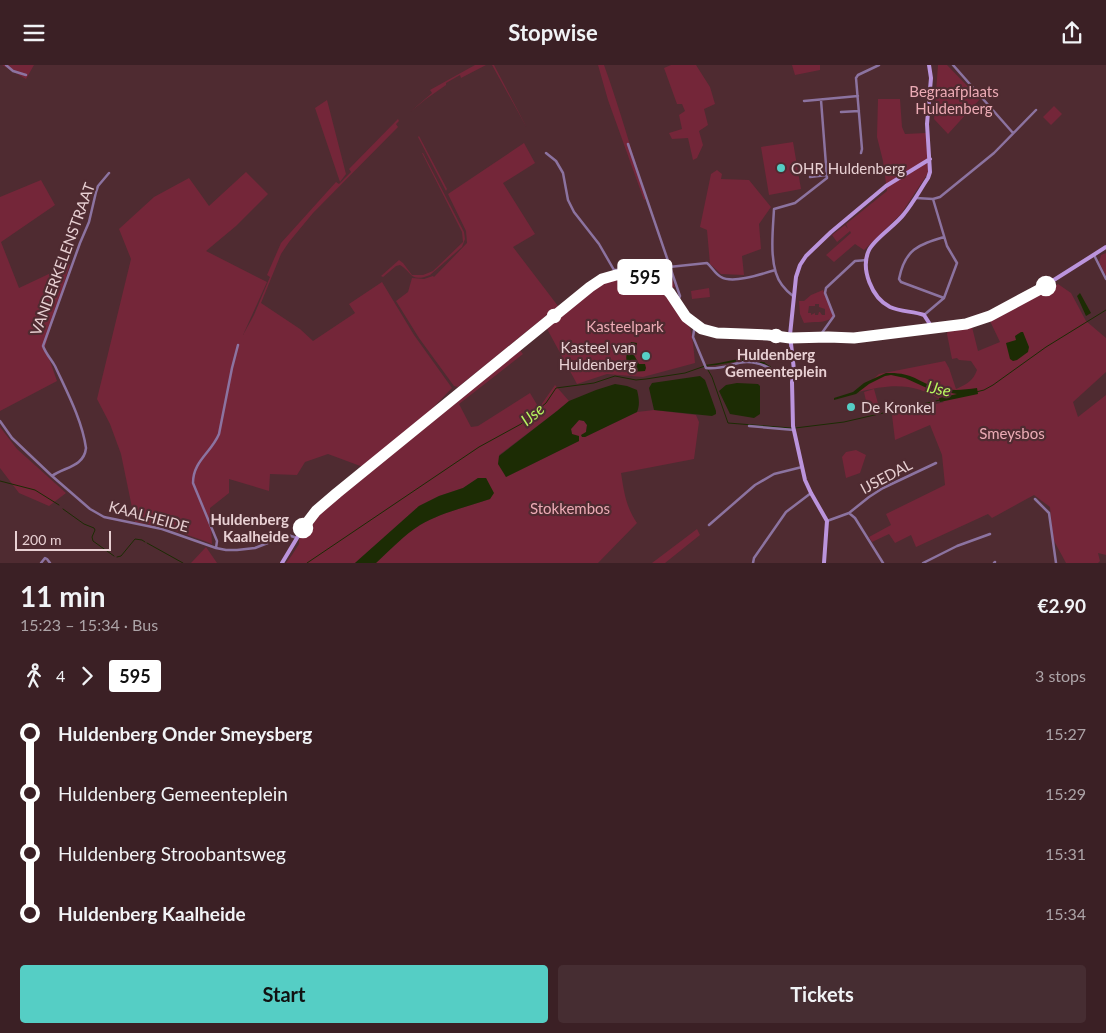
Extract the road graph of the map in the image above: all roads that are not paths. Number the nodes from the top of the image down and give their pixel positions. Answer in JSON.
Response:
{"nodes":[{"id":1,"x":6,"y":65,"type":"edge"},
{"id":2,"x":879,"y":65,"type":"edge"},
{"id":3,"x":929,"y":65,"type":"edge"},
{"id":4,"x":953,"y":65,"type":"edge"},
{"id":5,"x":26,"y":75,"type":"dead end"},
{"id":6,"x":858,"y":96,"type":"junction"},
{"id":7,"x":821,"y":100,"type":"junction"},
{"id":8,"x":804,"y":101,"type":"dead end"},
{"id":9,"x":1036,"y":110,"type":"dead end"},
{"id":10,"x":859,"y":111,"type":"junction"},
{"id":11,"x":841,"y":112,"type":"dead end"},
{"id":12,"x":1013,"y":133,"type":"junction"},
{"id":13,"x":628,"y":144,"type":"dead end"},
{"id":14,"x":546,"y":153,"type":"dead end"},
{"id":15,"x":861,"y":153,"type":"dead end"},
{"id":16,"x":930,"y":159,"type":"junction"},
{"id":17,"x":109,"y":173,"type":"dead end"},
{"id":18,"x":827,"y":176,"type":"junction"},
{"id":19,"x":810,"y":177,"type":"dead end"},
{"id":20,"x":915,"y":198,"type":"junction"},
{"id":21,"x":933,"y":199,"type":"junction"},
{"id":22,"x":944,"y":237,"type":"junction"},
{"id":23,"x":1106,"y":247,"type":"edge"},
{"id":24,"x":1094,"y":255,"type":"junction"},
{"id":25,"x":867,"y":260,"type":"junction"},
{"id":26,"x":669,"y":266,"type":"junction"},
{"id":27,"x":638,"y":269,"type":"junction"},
{"id":28,"x":776,"y":270,"type":"junction"},
{"id":29,"x":638,"y":274,"type":"junction"},
{"id":30,"x":1106,"y":279,"type":"edge"},
{"id":31,"x":793,"y":296,"type":"junction"},
{"id":32,"x":944,"y":298,"type":"junction"},
{"id":33,"x":677,"y":303,"type":"junction"},
{"id":34,"x":924,"y":315,"type":"junction"},
{"id":35,"x":695,"y":324,"type":"junction"},
{"id":36,"x":931,"y":329,"type":"junction"},
{"id":37,"x":819,"y":337,"type":"junction"},
{"id":38,"x":790,"y":338,"type":"junction"},
{"id":39,"x":238,"y":345,"type":"dead end"},
{"id":40,"x":793,"y":375,"type":"junction"},
{"id":41,"x":0,"y":421,"type":"edge"},
{"id":42,"x":749,"y":427,"type":"dead end"},
{"id":43,"x":793,"y":429,"type":"junction"},
{"id":44,"x":936,"y":463,"type":"dead end"},
{"id":45,"x":802,"y":467,"type":"junction"},
{"id":46,"x":52,"y":476,"type":"junction"},
{"id":47,"x":811,"y":493,"type":"junction"},
{"id":48,"x":1035,"y":499,"type":"dead end"},
{"id":49,"x":849,"y":513,"type":"junction"},
{"id":50,"x":827,"y":521,"type":"junction"},
{"id":51,"x":709,"y":525,"type":"dead end"},
{"id":52,"x":990,"y":534,"type":"dead end"},
{"id":53,"x":297,"y":538,"type":"junction"},
{"id":54,"x":216,"y":548,"type":"junction"},
{"id":55,"x":41,"y":563,"type":"edge"},
{"id":56,"x":50,"y":563,"type":"edge"},
{"id":57,"x":282,"y":563,"type":"edge"},
{"id":58,"x":753,"y":563,"type":"edge"},
{"id":59,"x":824,"y":563,"type":"edge"},
{"id":60,"x":883,"y":563,"type":"edge"},
{"id":61,"x":923,"y":563,"type":"edge"},
{"id":62,"x":1056,"y":563,"type":"edge"}],
"edges":[{"from":1,"to":5,"type":"street"},
{"from":2,"to":6,"type":"street"},
{"from":3,"to":16,"type":"main road"},
{"from":4,"to":12,"type":"street"},
{"from":6,"to":7,"type":"street"},
{"from":6,"to":10,"type":"street"},
{"from":7,"to":8,"type":"street"},
{"from":7,"to":18,"type":"street"},
{"from":9,"to":12,"type":"street"},
{"from":10,"to":11,"type":"street"},
{"from":10,"to":15,"type":"street"},
{"from":12,"to":21,"type":"street"},
{"from":13,"to":26,"type":"street"},
{"from":14,"to":27,"type":"street"},
{"from":16,"to":20,"type":"main road"},
{"from":16,"to":31,"type":"main road"},
{"from":17,"to":46,"type":"street","name":"VANDERKELENSTRAAT"},
{"from":18,"to":19,"type":"street"},
{"from":18,"to":28,"type":"street"},
{"from":20,"to":21,"type":"street"},
{"from":20,"to":25,"type":"main road"},
{"from":21,"to":22,"type":"street"},
{"from":22,"to":32,"type":"street"},
{"from":22,"to":32,"type":"street"},
{"from":23,"to":24,"type":"main road"},
{"from":24,"to":30,"type":"street"},
{"from":24,"to":36,"type":"main road"},
{"from":25,"to":34,"type":"main road"},
{"from":25,"to":37,"type":"street"},
{"from":26,"to":27,"type":"street"},
{"from":26,"to":28,"type":"street"},
{"from":26,"to":33,"type":"street"},
{"from":27,"to":29,"type":"street"},
{"from":28,"to":31,"type":"street"},
{"from":29,"to":33,"type":"main road"},
{"from":29,"to":53,"type":"main road"},
{"from":31,"to":38,"type":"main road"},
{"from":32,"to":34,"type":"street"},
{"from":33,"to":35,"type":"main road"},
{"from":34,"to":36,"type":"main road"},
{"from":35,"to":38,"type":"main road"},
{"from":35,"to":40,"type":"street"},
{"from":36,"to":37,"type":"main road"},
{"from":37,"to":38,"type":"main road"},
{"from":38,"to":40,"type":"main road"},
{"from":39,"to":54,"type":"street"},
{"from":40,"to":43,"type":"main road"},
{"from":41,"to":46,"type":"street","name":"KAALHEIDE"},
{"from":42,"to":43,"type":"street"},
{"from":43,"to":45,"type":"main road"},
{"from":44,"to":49,"type":"street","name":"IJSEDAL"},
{"from":45,"to":47,"type":"main road"},
{"from":45,"to":51,"type":"street"},
{"from":46,"to":54,"type":"street","name":"KAALHEIDE"},
{"from":47,"to":50,"type":"main road"},
{"from":47,"to":58,"type":"street"},
{"from":48,"to":62,"type":"street"},
{"from":49,"to":50,"type":"street"},
{"from":49,"to":60,"type":"street"},
{"from":50,"to":59,"type":"main road"},
{"from":52,"to":61,"type":"street"},
{"from":53,"to":54,"type":"street","name":"KAALHEIDE"},
{"from":53,"to":57,"type":"main road"},
{"from":55,"to":56,"type":"street"}]}
